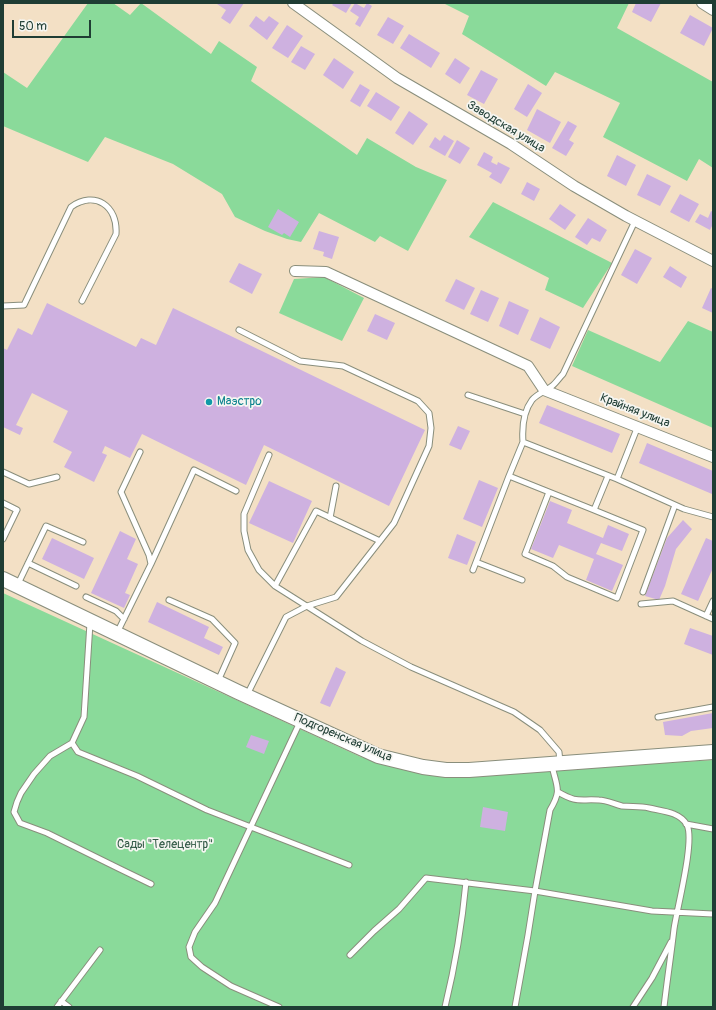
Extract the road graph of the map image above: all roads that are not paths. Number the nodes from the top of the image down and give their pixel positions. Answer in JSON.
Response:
{"nodes":[{"id":1,"x":293,"y":3,"type":"edge"},
{"id":2,"x":702,"y":3,"type":"edge"},
{"id":3,"x":713,"y":10,"type":"edge"},
{"id":4,"x":635,"y":221,"type":"junction"},
{"id":5,"x":713,"y":261,"type":"edge"},
{"id":6,"x":295,"y":271,"type":"dead end"},
{"id":7,"x":82,"y":301,"type":"dead end"},
{"id":8,"x":3,"y":306,"type":"edge"},
{"id":9,"x":240,"y":330,"type":"dead end"},
{"id":10,"x":545,"y":391,"type":"junction"},
{"id":11,"x":468,"y":394,"type":"dead end"},
{"id":12,"x":525,"y":414,"type":"junction"},
{"id":13,"x":638,"y":426,"type":"junction"},
{"id":14,"x":523,"y":442,"type":"junction"},
{"id":15,"x":140,"y":452,"type":"dead end"},
{"id":16,"x":269,"y":455,"type":"dead end"},
{"id":17,"x":713,"y":456,"type":"edge"},
{"id":18,"x":3,"y":472,"type":"edge"},
{"id":19,"x":509,"y":476,"type":"junction"},
{"id":20,"x":608,"y":476,"type":"junction"},
{"id":21,"x":57,"y":477,"type":"dead end"},
{"id":22,"x":617,"y":479,"type":"junction"},
{"id":23,"x":336,"y":486,"type":"dead end"},
{"id":24,"x":236,"y":491,"type":"dead end"},
{"id":25,"x":549,"y":492,"type":"junction"},
{"id":26,"x":3,"y":503,"type":"edge"},
{"id":27,"x":675,"y":505,"type":"junction"},
{"id":28,"x":594,"y":510,"type":"junction"},
{"id":29,"x":330,"y":518,"type":"junction"},
{"id":30,"x":713,"y":518,"type":"edge"},
{"id":31,"x":3,"y":539,"type":"edge"},
{"id":32,"x":380,"y":541,"type":"junction"},
{"id":33,"x":83,"y":542,"type":"dead end"},
{"id":34,"x":476,"y":562,"type":"junction"},
{"id":35,"x":28,"y":564,"type":"junction"},
{"id":36,"x":150,"y":564,"type":"junction"},
{"id":37,"x":473,"y":570,"type":"dead end"},
{"id":38,"x":3,"y":579,"type":"edge"},
{"id":39,"x":522,"y":580,"type":"dead end"},
{"id":40,"x":17,"y":586,"type":"junction"},
{"id":41,"x":76,"y":586,"type":"dead end"},
{"id":42,"x":275,"y":586,"type":"junction"},
{"id":43,"x":643,"y":592,"type":"dead end"},
{"id":44,"x":86,"y":597,"type":"dead end"},
{"id":45,"x":169,"y":600,"type":"dead end"},
{"id":46,"x":713,"y":601,"type":"edge"},
{"id":47,"x":641,"y":604,"type":"dead end"},
{"id":48,"x":307,"y":606,"type":"junction"},
{"id":49,"x":706,"y":616,"type":"junction"},
{"id":50,"x":124,"y":619,"type":"junction"},
{"id":51,"x":713,"y":619,"type":"edge"},
{"id":52,"x":90,"y":621,"type":"junction"},
{"id":53,"x":117,"y":634,"type":"junction"},
{"id":54,"x":218,"y":682,"type":"junction"},
{"id":55,"x":246,"y":696,"type":"junction"},
{"id":56,"x":713,"y":707,"type":"edge"},
{"id":57,"x":658,"y":717,"type":"dead end"},
{"id":58,"x":300,"y":720,"type":"junction"},
{"id":59,"x":72,"y":743,"type":"junction"},
{"id":60,"x":713,"y":752,"type":"edge"},
{"id":61,"x":556,"y":764,"type":"junction"},
{"id":62,"x":558,"y":792,"type":"junction"},
{"id":63,"x":686,"y":824,"type":"junction"},
{"id":64,"x":251,"y":826,"type":"junction"},
{"id":65,"x":713,"y":829,"type":"edge"},
{"id":66,"x":349,"y":865,"type":"dead end"},
{"id":67,"x":466,"y":882,"type":"junction"},
{"id":68,"x":151,"y":884,"type":"dead end"},
{"id":69,"x":535,"y":891,"type":"junction"},
{"id":70,"x":678,"y":913,"type":"junction"},
{"id":71,"x":713,"y":914,"type":"edge"},
{"id":72,"x":673,"y":938,"type":"junction"},
{"id":73,"x":100,"y":950,"type":"dead end"},
{"id":74,"x":350,"y":955,"type":"dead end"},
{"id":75,"x":61,"y":1001,"type":"junction"},
{"id":76,"x":279,"y":1006,"type":"edge"},
{"id":77,"x":57,"y":1007,"type":"edge"},
{"id":78,"x":69,"y":1007,"type":"edge"},
{"id":79,"x":445,"y":1007,"type":"edge"},
{"id":80,"x":515,"y":1007,"type":"edge"},
{"id":81,"x":633,"y":1007,"type":"edge"},
{"id":82,"x":664,"y":1007,"type":"edge"}],
"edges":[{"from":1,"to":4,"type":"street","name":"Заводская улица"},
{"from":2,"to":3,"type":"street"},
{"from":4,"to":5,"type":"street","name":"Заводская улица"},
{"from":4,"to":10,"type":"lane"},
{"from":6,"to":10,"type":"street"},
{"from":7,"to":8,"type":"lane"},
{"from":9,"to":32,"type":"lane"},
{"from":10,"to":12,"type":"lane"},
{"from":10,"to":13,"type":"street","name":"Крайняя улица"},
{"from":11,"to":12,"type":"lane"},
{"from":12,"to":14,"type":"lane"},
{"from":13,"to":17,"type":"street","name":"Крайняя улица"},
{"from":13,"to":22,"type":"lane"},
{"from":14,"to":19,"type":"lane"},
{"from":14,"to":20,"type":"lane"},
{"from":15,"to":36,"type":"lane"},
{"from":16,"to":42,"type":"lane"},
{"from":18,"to":21,"type":"lane"},
{"from":19,"to":25,"type":"lane"},
{"from":19,"to":34,"type":"lane"},
{"from":20,"to":22,"type":"lane"},
{"from":20,"to":28,"type":"lane"},
{"from":22,"to":27,"type":"lane"},
{"from":23,"to":29,"type":"lane"},
{"from":24,"to":36,"type":"lane"},
{"from":25,"to":28,"type":"lane"},
{"from":25,"to":28,"type":"lane"},
{"from":26,"to":31,"type":"lane"},
{"from":27,"to":30,"type":"lane"},
{"from":27,"to":43,"type":"lane"},
{"from":29,"to":32,"type":"lane"},
{"from":29,"to":42,"type":"lane"},
{"from":32,"to":48,"type":"lane"},
{"from":33,"to":35,"type":"lane"},
{"from":34,"to":37,"type":"lane"},
{"from":34,"to":39,"type":"lane"},
{"from":35,"to":40,"type":"lane"},
{"from":35,"to":41,"type":"lane"},
{"from":36,"to":50,"type":"lane"},
{"from":38,"to":40,"type":"street","name":"Подгоренская улица"},
{"from":40,"to":52,"type":"street","name":"Подгоренская улица"},
{"from":42,"to":48,"type":"lane"},
{"from":44,"to":50,"type":"lane"},
{"from":45,"to":54,"type":"lane"},
{"from":46,"to":49,"type":"lane"},
{"from":47,"to":49,"type":"lane"},
{"from":48,"to":55,"type":"lane"},
{"from":48,"to":61,"type":"lane"},
{"from":49,"to":51,"type":"lane"},
{"from":50,"to":53,"type":"lane"},
{"from":52,"to":53,"type":"street","name":"Подгоренская улица"},
{"from":52,"to":59,"type":"lane"},
{"from":53,"to":54,"type":"street","name":"Подгоренская улица"},
{"from":54,"to":55,"type":"street","name":"Подгоренская улица"},
{"from":55,"to":58,"type":"street","name":"Подгоренская улица"},
{"from":56,"to":57,"type":"lane"},
{"from":58,"to":61,"type":"street","name":"Подгоренская улица"},
{"from":58,"to":64,"type":"lane"},
{"from":59,"to":64,"type":"lane"},
{"from":59,"to":68,"type":"lane"},
{"from":60,"to":61,"type":"street","name":"Подгоренская улица"},
{"from":61,"to":62,"type":"lane"},
{"from":62,"to":63,"type":"lane"},
{"from":62,"to":69,"type":"lane"},
{"from":63,"to":65,"type":"lane"},
{"from":63,"to":70,"type":"lane"},
{"from":64,"to":66,"type":"lane"},
{"from":64,"to":76,"type":"lane"},
{"from":67,"to":69,"type":"lane"},
{"from":67,"to":74,"type":"lane"},
{"from":67,"to":79,"type":"lane"},
{"from":69,"to":70,"type":"lane"},
{"from":69,"to":80,"type":"lane"},
{"from":70,"to":71,"type":"lane"},
{"from":70,"to":72,"type":"lane"},
{"from":72,"to":81,"type":"lane"},
{"from":72,"to":82,"type":"lane"},
{"from":73,"to":75,"type":"lane"},
{"from":75,"to":77,"type":"lane"},
{"from":75,"to":78,"type":"lane"}]}
